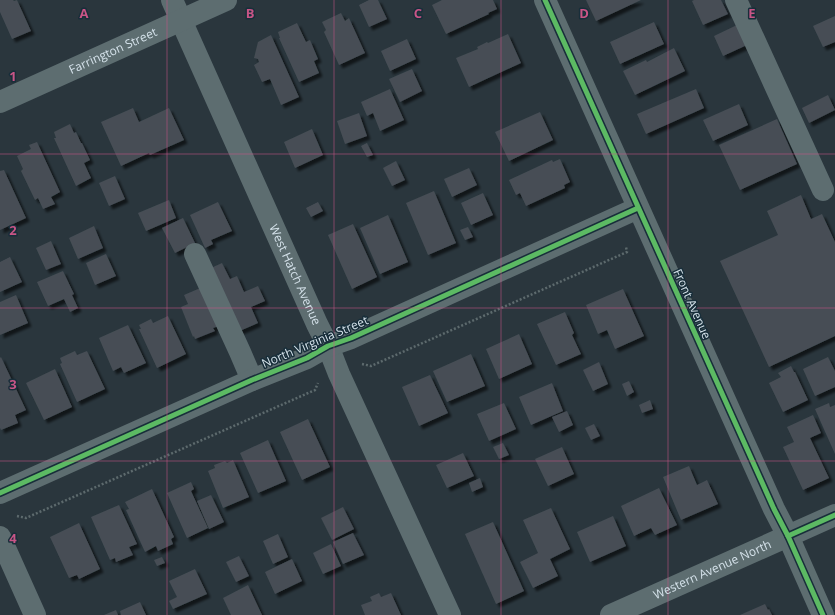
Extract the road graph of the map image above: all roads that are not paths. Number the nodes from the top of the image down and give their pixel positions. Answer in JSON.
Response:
{"nodes":[{"id":1,"x":172,"y":0,"type":"edge"},
{"id":2,"x":226,"y":0,"type":"edge"},
{"id":3,"x":545,"y":0,"type":"edge"},
{"id":4,"x":736,"y":0,"type":"edge"},
{"id":5,"x":181,"y":20,"type":"junction"},
{"id":6,"x":0,"y":102,"type":"edge"},
{"id":7,"x":824,"y":190,"type":"dead end"},
{"id":8,"x":638,"y":208,"type":"junction"},
{"id":9,"x":195,"y":254,"type":"dead end"},
{"id":10,"x":328,"y":346,"type":"junction"},
{"id":11,"x":252,"y":380,"type":"junction"},
{"id":12,"x":0,"y":494,"type":"edge"},
{"id":13,"x":835,"y":515,"type":"edge"},
{"id":14,"x":788,"y":536,"type":"junction"},
{"id":15,"x":0,"y":537,"type":"edge"},
{"id":16,"x":634,"y":610,"type":"edge"},
{"id":17,"x":36,"y":615,"type":"edge"},
{"id":18,"x":450,"y":615,"type":"edge"},
{"id":19,"x":611,"y":615,"type":"edge"},
{"id":20,"x":823,"y":615,"type":"edge"}],
"edges":[{"from":1,"to":5,"type":"street","name":"West Hatch Avenue"},
{"from":2,"to":5,"type":"street","name":"Farrington Street"},
{"from":3,"to":8,"type":"street","name":"Front Avenue"},
{"from":4,"to":7,"type":"street"},
{"from":5,"to":6,"type":"street","name":"Farrington Street"},
{"from":5,"to":10,"type":"street","name":"West Hatch Avenue"},
{"from":8,"to":10,"type":"street","name":"North Virginia Street"},
{"from":8,"to":14,"type":"street","name":"Front Avenue"},
{"from":9,"to":11,"type":"street"},
{"from":10,"to":11,"type":"street","name":"North Virginia Street"},
{"from":10,"to":18,"type":"street","name":"West Hatch Avenue"},
{"from":11,"to":12,"type":"street","name":"North Virginia Street"},
{"from":13,"to":14,"type":"street","name":"Western Avenue North"},
{"from":14,"to":16,"type":"street","name":"Western Avenue North"},
{"from":14,"to":20,"type":"street","name":"Front Avenue"},
{"from":15,"to":17,"type":"street"},
{"from":16,"to":19,"type":"street","name":"Western Avenue North"}]}
